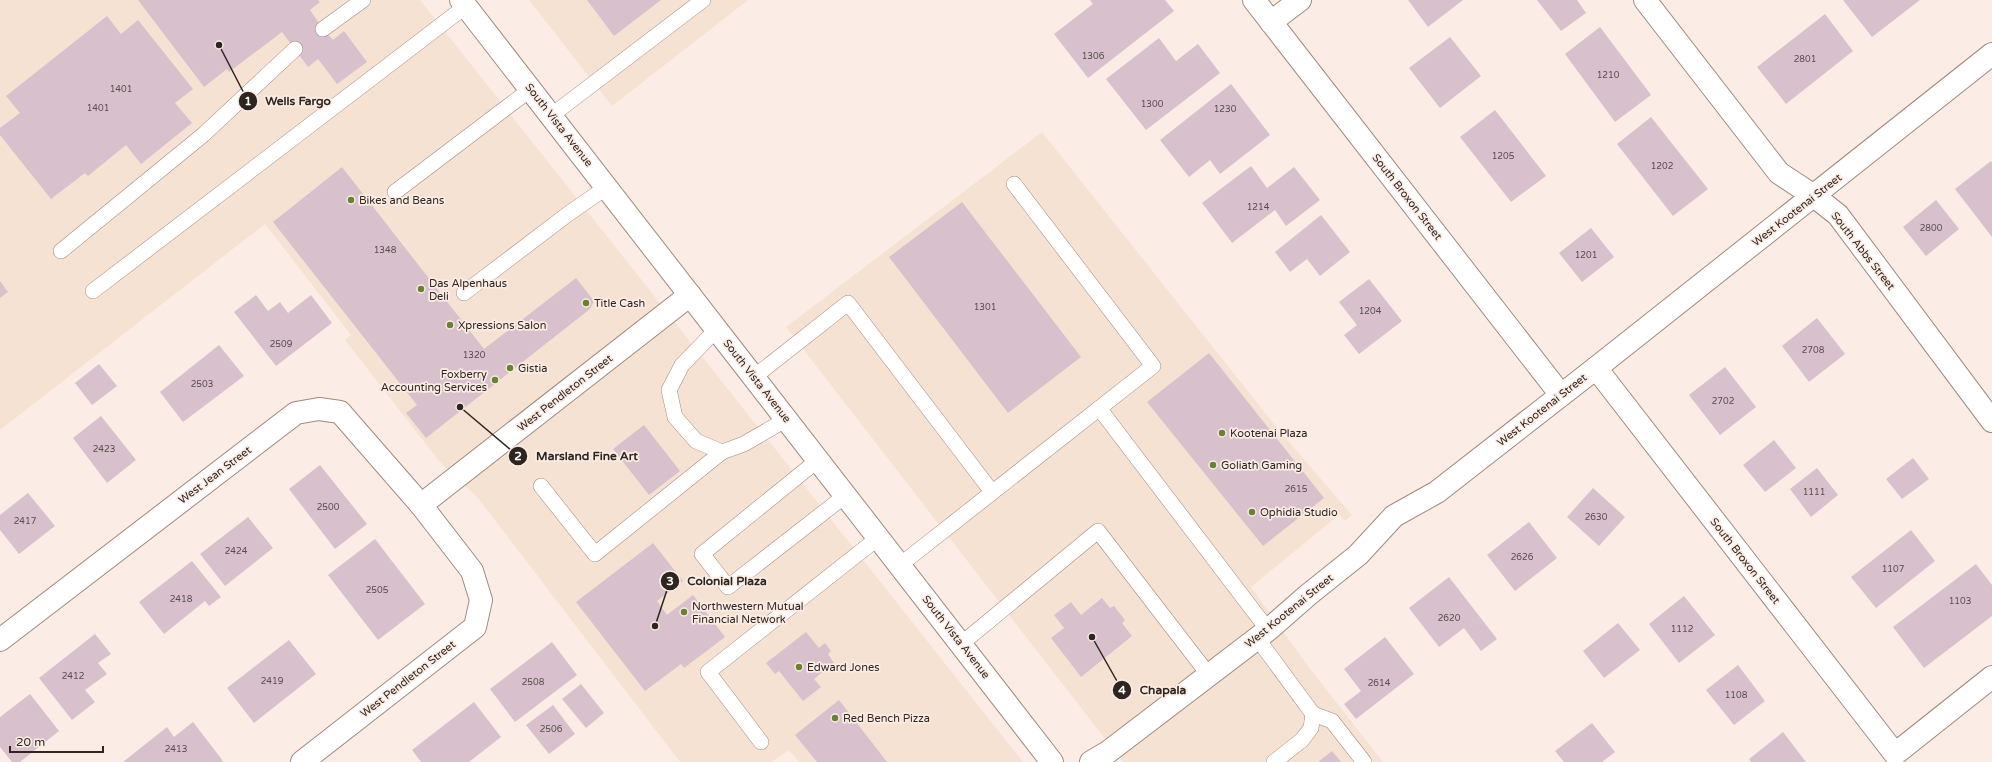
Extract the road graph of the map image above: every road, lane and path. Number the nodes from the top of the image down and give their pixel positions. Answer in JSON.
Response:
{"nodes":[{"id":1,"x":363,"y":0,"type":"edge"},
{"id":2,"x":703,"y":0,"type":"edge"},
{"id":3,"x":1254,"y":0,"type":"edge"},
{"id":4,"x":1300,"y":0,"type":"edge"},
{"id":5,"x":1645,"y":0,"type":"edge"},
{"id":6,"x":464,"y":3,"type":"edge"},
{"id":7,"x":1271,"y":22,"type":"junction"},
{"id":8,"x":323,"y":29,"type":"dead end"},
{"id":9,"x":295,"y":49,"type":"dead end"},
{"id":10,"x":1992,"y":54,"type":"edge"},
{"id":11,"x":531,"y":89,"type":"junction"},
{"id":12,"x":552,"y":115,"type":"junction"},
{"id":13,"x":1014,"y":184,"type":"dead end"},
{"id":14,"x":607,"y":187,"type":"junction"},
{"id":15,"x":395,"y":192,"type":"dead end"},
{"id":16,"x":1814,"y":196,"type":"junction"},
{"id":17,"x":61,"y":250,"type":"dead end"},
{"id":18,"x":93,"y":291,"type":"dead end"},
{"id":19,"x":464,"y":293,"type":"dead end"},
{"id":20,"x":690,"y":295,"type":"junction"},
{"id":21,"x":717,"y":329,"type":"junction"},
{"id":22,"x":1596,"y":368,"type":"junction"},
{"id":23,"x":754,"y":377,"type":"junction"},
{"id":24,"x":1560,"y":395,"type":"junction"},
{"id":25,"x":1099,"y":408,"type":"junction"},
{"id":26,"x":787,"y":419,"type":"junction"},
{"id":27,"x":1992,"y":421,"type":"edge"},
{"id":28,"x":722,"y":452,"type":"junction"},
{"id":29,"x":818,"y":460,"type":"junction"},
{"id":30,"x":541,"y":486,"type":"dead end"},
{"id":31,"x":992,"y":492,"type":"junction"},
{"id":32,"x":846,"y":495,"type":"junction"},
{"id":33,"x":421,"y":505,"type":"junction"},
{"id":34,"x":878,"y":538,"type":"junction"},
{"id":35,"x":900,"y":565,"type":"junction"},
{"id":36,"x":1262,"y":634,"type":"junction"},
{"id":37,"x":0,"y":640,"type":"edge"},
{"id":38,"x":961,"y":644,"type":"junction"},
{"id":39,"x":1208,"y":674,"type":"junction"},
{"id":40,"x":1992,"y":677,"type":"edge"},
{"id":41,"x":1313,"y":714,"type":"junction"},
{"id":42,"x":761,"y":742,"type":"dead end"},
{"id":43,"x":302,"y":762,"type":"edge"},
{"id":44,"x":1052,"y":762,"type":"edge"},
{"id":45,"x":1091,"y":762,"type":"edge"},
{"id":46,"x":1274,"y":762,"type":"edge"},
{"id":47,"x":1364,"y":762,"type":"edge"}],
"edges":[{"from":1,"to":8,"type":"lane"},
{"from":2,"to":12,"type":"lane"},
{"from":3,"to":7,"type":"street","name":"South Broxon Street"},
{"from":4,"to":7,"type":"street"},
{"from":5,"to":16,"type":"street","name":"South Abbs Street"},
{"from":6,"to":11,"type":"street","name":"South Vista Avenue"},
{"from":6,"to":18,"type":"lane"},
{"from":7,"to":24,"type":"street","name":"South Broxon Street"},
{"from":9,"to":17,"type":"lane"},
{"from":10,"to":16,"type":"street","name":"West Kootenai Street"},
{"from":11,"to":12,"type":"street","name":"South Vista Avenue"},
{"from":11,"to":15,"type":"lane"},
{"from":12,"to":14,"type":"street","name":"South Vista Avenue"},
{"from":13,"to":25,"type":"lane"},
{"from":14,"to":19,"type":"lane"},
{"from":14,"to":20,"type":"street","name":"South Vista Avenue"},
{"from":16,"to":22,"type":"street","name":"West Kootenai Street"},
{"from":16,"to":27,"type":"street","name":"South Abbs Street"},
{"from":20,"to":21,"type":"street","name":"South Vista Avenue"},
{"from":20,"to":33,"type":"street","name":"West Pendleton Street"},
{"from":21,"to":23,"type":"street","name":"South Vista Avenue"},
{"from":21,"to":28,"type":"lane"},
{"from":22,"to":24,"type":"street","name":"West Kootenai Street"},
{"from":22,"to":40,"type":"street","name":"South Broxon Street"},
{"from":23,"to":26,"type":"street","name":"South Vista Avenue"},
{"from":23,"to":31,"type":"lane"},
{"from":24,"to":36,"type":"street","name":"West Kootenai Street"},
{"from":25,"to":31,"type":"lane"},
{"from":25,"to":36,"type":"lane"},
{"from":26,"to":28,"type":"lane"},
{"from":26,"to":29,"type":"street","name":"South Vista Avenue"},
{"from":28,"to":30,"type":"lane"},
{"from":29,"to":32,"type":"street","name":"South Vista Avenue"},
{"from":29,"to":32,"type":"lane"},
{"from":31,"to":35,"type":"lane"},
{"from":32,"to":34,"type":"street","name":"South Vista Avenue"},
{"from":33,"to":37,"type":"street","name":"West Jean Street"},
{"from":33,"to":43,"type":"street","name":"West Pendleton Street"},
{"from":34,"to":35,"type":"street","name":"South Vista Avenue"},
{"from":34,"to":42,"type":"lane"},
{"from":35,"to":38,"type":"street","name":"South Vista Avenue"},
{"from":36,"to":39,"type":"street","name":"West Kootenai Street"},
{"from":36,"to":41,"type":"lane"},
{"from":38,"to":39,"type":"lane"},
{"from":38,"to":44,"type":"street","name":"South Vista Avenue"},
{"from":39,"to":45,"type":"street","name":"West Kootenai Street"},
{"from":41,"to":46,"type":"lane"},
{"from":41,"to":47,"type":"lane"}]}
